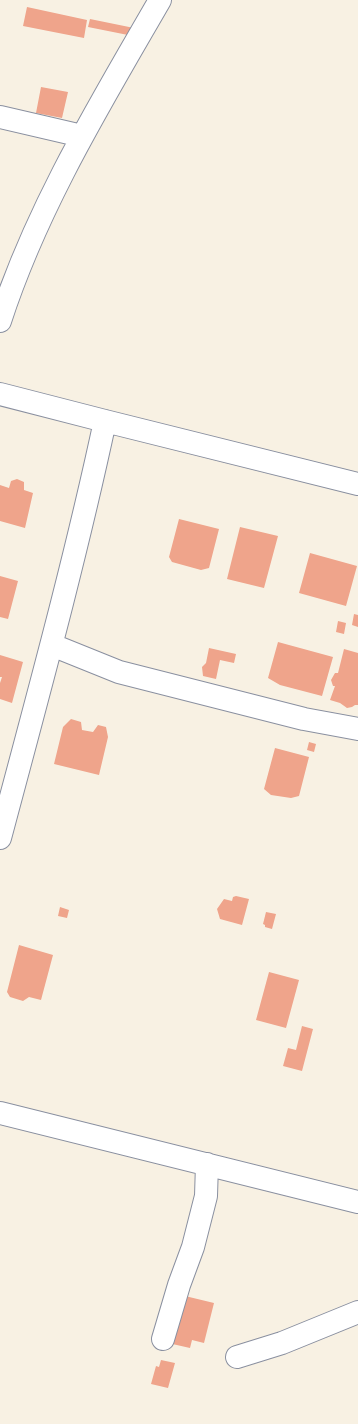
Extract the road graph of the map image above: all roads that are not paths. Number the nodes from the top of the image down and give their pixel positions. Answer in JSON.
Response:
{"nodes":[{"id":1,"x":160,"y":0,"type":"edge"},
{"id":2,"x":0,"y":117,"type":"edge"},
{"id":3,"x":82,"y":136,"type":"junction"},
{"id":4,"x":0,"y":321,"type":"edge"},
{"id":5,"x":0,"y":394,"type":"edge"},
{"id":6,"x":105,"y":421,"type":"junction"},
{"id":7,"x":358,"y":484,"type":"edge"},
{"id":8,"x":52,"y":645,"type":"junction"},
{"id":9,"x":358,"y":729,"type":"edge"},
{"id":10,"x":0,"y":838,"type":"edge"},
{"id":11,"x":0,"y":1113,"type":"edge"},
{"id":12,"x":207,"y":1164,"type":"junction"},
{"id":13,"x":358,"y":1202,"type":"edge"},
{"id":14,"x":358,"y":1312,"type":"edge"},
{"id":15,"x":164,"y":1339,"type":"dead end"},
{"id":16,"x":237,"y":1357,"type":"dead end"}],
"edges":[{"from":1,"to":3,"type":"street"},
{"from":2,"to":3,"type":"street"},
{"from":3,"to":4,"type":"street"},
{"from":5,"to":6,"type":"street"},
{"from":6,"to":7,"type":"street"},
{"from":6,"to":8,"type":"street"},
{"from":8,"to":9,"type":"street"},
{"from":8,"to":10,"type":"street"},
{"from":11,"to":12,"type":"street"},
{"from":12,"to":13,"type":"street"},
{"from":12,"to":15,"type":"street"},
{"from":14,"to":16,"type":"street"}]}
